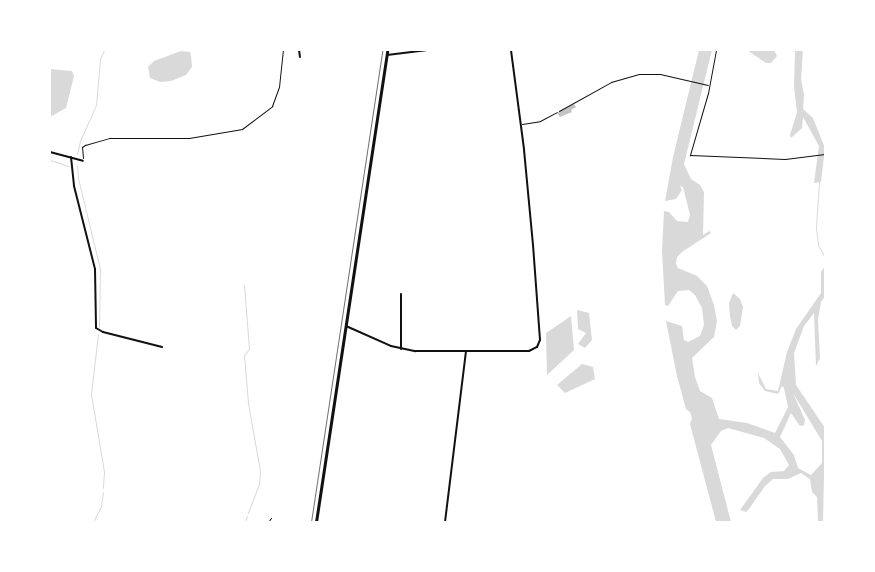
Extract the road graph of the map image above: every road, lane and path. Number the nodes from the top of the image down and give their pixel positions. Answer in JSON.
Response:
{"nodes":[{"id":1,"x":283,"y":50,"type":"edge"},
{"id":2,"x":299,"y":50,"type":"edge"},
{"id":3,"x":387,"y":50,"type":"edge"},
{"id":4,"x":426,"y":50,"type":"edge"},
{"id":5,"x":511,"y":50,"type":"edge"},
{"id":6,"x":716,"y":50,"type":"edge"},
{"id":7,"x":387,"y":55,"type":"junction"},
{"id":8,"x":300,"y":57,"type":"dead end"},
{"id":9,"x":708,"y":85,"type":"junction"},
{"id":10,"x":556,"y":112,"type":"joint"},
{"id":11,"x":520,"y":125,"type":"junction"},
{"id":12,"x":50,"y":152,"type":"edge"},
{"id":13,"x":825,"y":154,"type":"edge"},
{"id":14,"x":71,"y":158,"type":"junction"},
{"id":15,"x":83,"y":161,"type":"joint"},
{"id":16,"x":401,"y":294,"type":"dead end"},
{"id":17,"x":346,"y":326,"type":"junction"},
{"id":18,"x":162,"y":347,"type":"dead end"},
{"id":19,"x":401,"y":349,"type":"junction"},
{"id":20,"x":466,"y":351,"type":"junction"},
{"id":21,"x":270,"y":518,"type":"dead end"},
{"id":22,"x":268,"y":522,"type":"edge"},
{"id":23,"x":316,"y":522,"type":"edge"},
{"id":24,"x":445,"y":522,"type":"edge"}],
"edges":[{"from":1,"to":15,"type":"path"},
{"from":2,"to":8,"type":"street"},
{"from":3,"to":7,"type":"main road"},
{"from":4,"to":7,"type":"street"},
{"from":5,"to":11,"type":"street"},
{"from":6,"to":9,"type":"path"},
{"from":7,"to":17,"type":"main road"},
{"from":9,"to":10,"type":"path"},
{"from":9,"to":13,"type":"path"},
{"from":10,"to":11,"type":"lane"},
{"from":11,"to":20,"type":"street"},
{"from":12,"to":14,"type":"street"},
{"from":14,"to":15,"type":"street"},
{"from":14,"to":18,"type":"street"},
{"from":16,"to":19,"type":"street"},
{"from":17,"to":19,"type":"street"},
{"from":17,"to":23,"type":"main road"},
{"from":19,"to":20,"type":"street"},
{"from":20,"to":24,"type":"street"},
{"from":21,"to":22,"type":"lane"}]}
